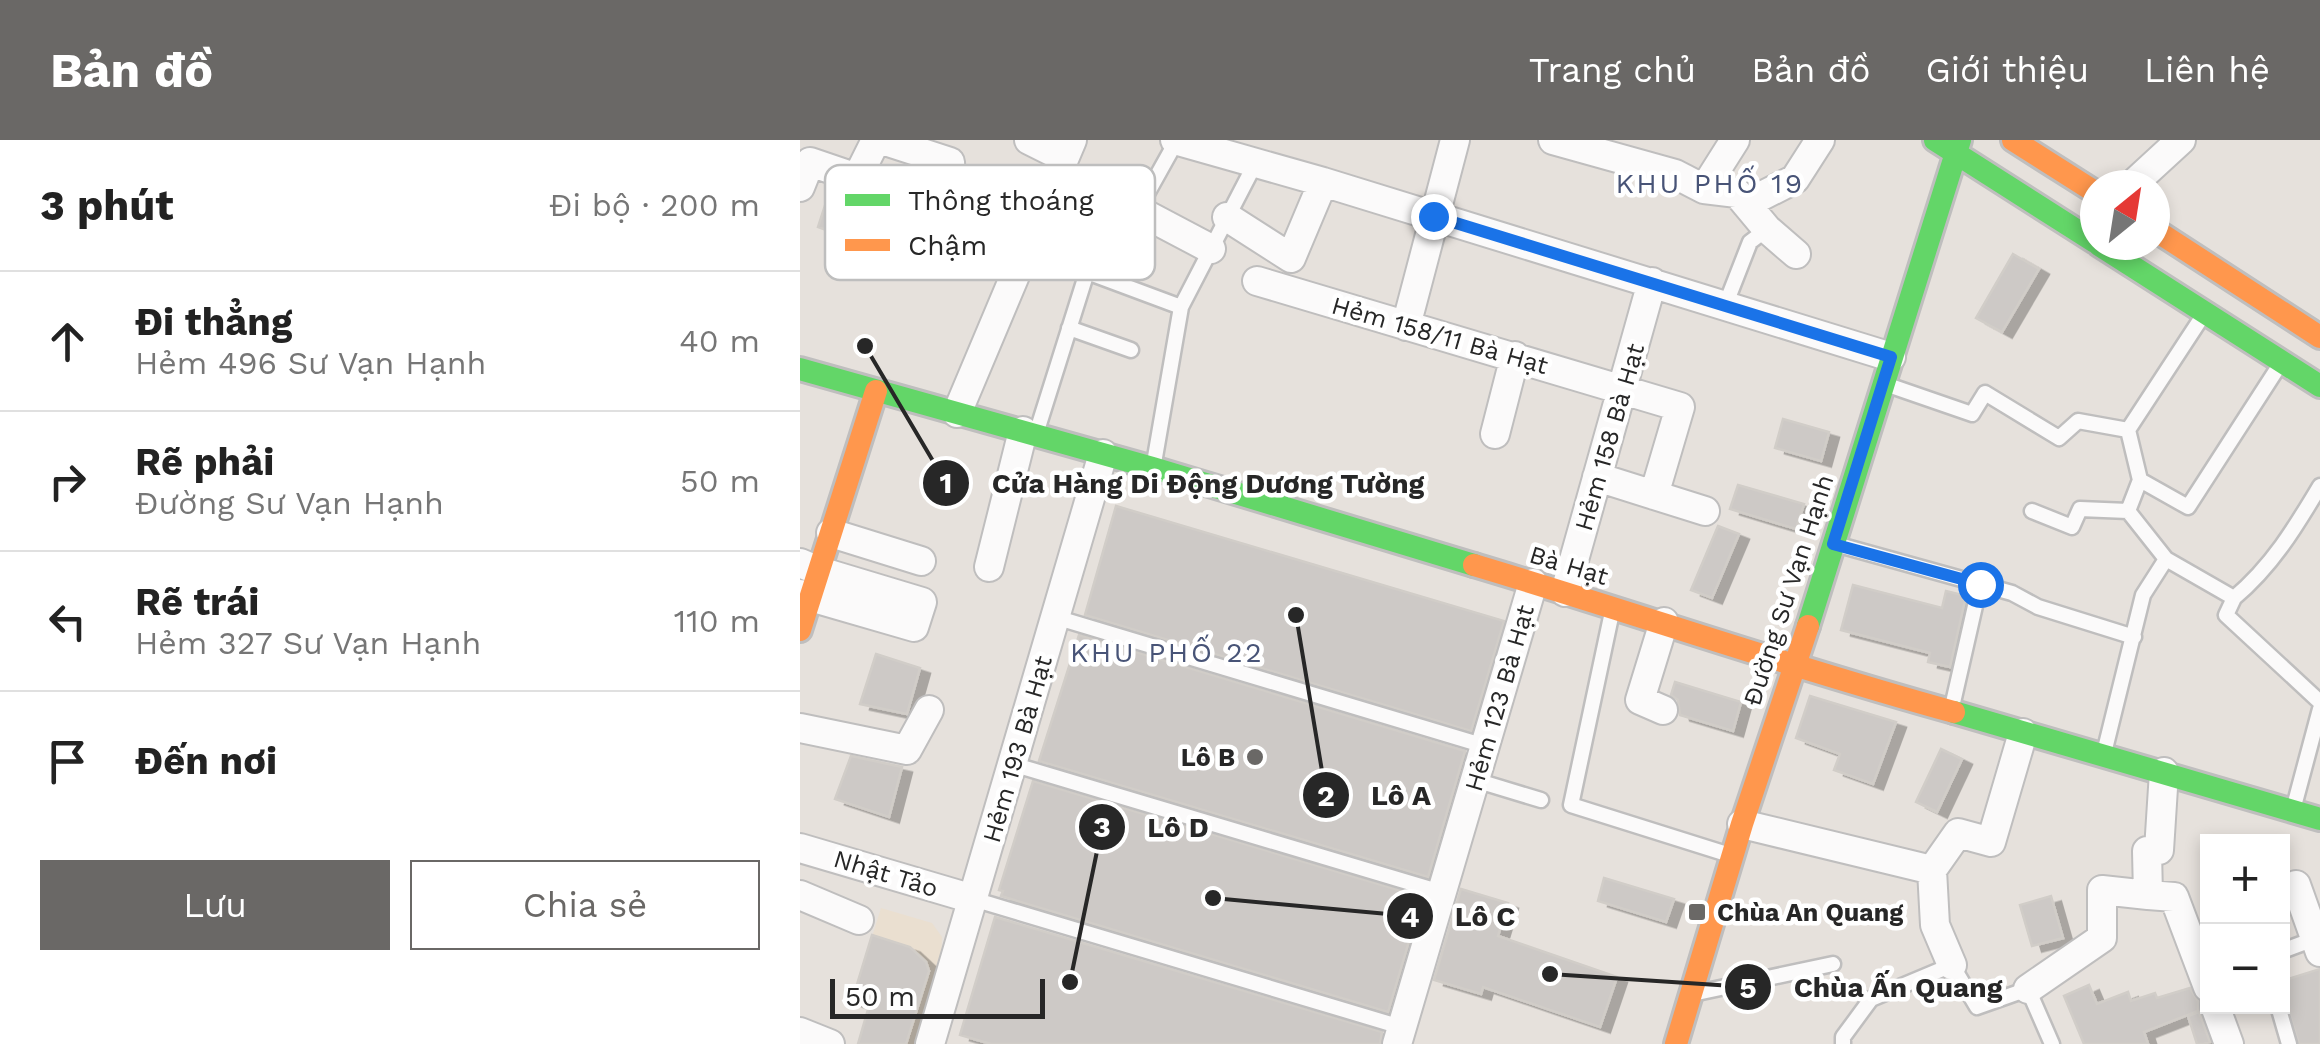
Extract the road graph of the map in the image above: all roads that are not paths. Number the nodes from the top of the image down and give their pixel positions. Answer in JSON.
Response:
{"nodes":[{"id":1,"x":879,"y":140,"type":"edge"},
{"id":2,"x":1029,"y":140,"type":"edge"},
{"id":3,"x":1176,"y":140,"type":"edge"},
{"id":4,"x":1455,"y":140,"type":"edge"},
{"id":5,"x":1552,"y":140,"type":"edge"},
{"id":6,"x":1735,"y":140,"type":"edge"},
{"id":7,"x":1820,"y":140,"type":"edge"},
{"id":8,"x":1935,"y":140,"type":"edge"},
{"id":9,"x":2014,"y":140,"type":"edge"},
{"id":10,"x":2181,"y":140,"type":"edge"},
{"id":11,"x":916,"y":144,"type":"edge"},
{"id":12,"x":1958,"y":147,"type":"edge"},
{"id":13,"x":1652,"y":153,"type":"edge"},
{"id":14,"x":1063,"y":160,"type":"edge"},
{"id":15,"x":1256,"y":162,"type":"junction"},
{"id":16,"x":865,"y":165,"type":"edge"},
{"id":17,"x":950,"y":165,"type":"edge"},
{"id":18,"x":2148,"y":170,"type":"edge"},
{"id":19,"x":1155,"y":179,"type":"edge"},
{"id":20,"x":1323,"y":182,"type":"junction"},
{"id":21,"x":2080,"y":182,"type":"edge"},
{"id":22,"x":1704,"y":188,"type":"junction"},
{"id":23,"x":1746,"y":204,"type":"junction"},
{"id":24,"x":1433,"y":216,"type":"junction"},
{"id":25,"x":1228,"y":217,"type":"junction"},
{"id":26,"x":1155,"y":219,"type":"edge"},
{"id":27,"x":1767,"y":229,"type":"junction"},
{"id":28,"x":2080,"y":232,"type":"edge"},
{"id":29,"x":2170,"y":240,"type":"edge"},
{"id":30,"x":1211,"y":249,"type":"junction"},
{"id":31,"x":1796,"y":254,"type":"dead end"},
{"id":32,"x":2122,"y":260,"type":"edge"},
{"id":33,"x":1012,"y":280,"type":"edge"},
{"id":34,"x":1084,"y":280,"type":"edge"},
{"id":35,"x":1109,"y":280,"type":"edge"},
{"id":36,"x":1257,"y":280,"type":"dead end"},
{"id":37,"x":1652,"y":282,"type":"junction"},
{"id":38,"x":1726,"y":306,"type":"junction"},
{"id":39,"x":1182,"y":307,"type":"junction"},
{"id":40,"x":2205,"y":312,"type":"junction"},
{"id":41,"x":1406,"y":326,"type":"junction"},
{"id":42,"x":1069,"y":328,"type":"junction"},
{"id":43,"x":2320,"y":336,"type":"edge"},
{"id":44,"x":1131,"y":350,"type":"dead end"},
{"id":45,"x":1515,"y":356,"type":"junction"},
{"id":46,"x":2282,"y":362,"type":"junction"},
{"id":47,"x":800,"y":369,"type":"edge"},
{"id":48,"x":1886,"y":370,"type":"junction"},
{"id":49,"x":2320,"y":386,"type":"edge"},
{"id":50,"x":1622,"y":388,"type":"junction"},
{"id":51,"x":876,"y":391,"type":"junction"},
{"id":52,"x":956,"y":413,"type":"junction"},
{"id":53,"x":2128,"y":430,"type":"junction"},
{"id":54,"x":1029,"y":433,"type":"junction"},
{"id":55,"x":1495,"y":434,"type":"dead end"},
{"id":56,"x":1103,"y":454,"type":"junction"},
{"id":57,"x":1153,"y":468,"type":"junction"},
{"id":58,"x":1598,"y":477,"type":"junction"},
{"id":59,"x":2140,"y":480,"type":"junction"},
{"id":60,"x":2320,"y":486,"type":"edge"},
{"id":61,"x":1654,"y":495,"type":"junction"},
{"id":62,"x":1705,"y":511,"type":"dead end"},
{"id":63,"x":2032,"y":511,"type":"dead end"},
{"id":64,"x":2128,"y":511,"type":"junction"},
{"id":65,"x":831,"y":534,"type":"junction"},
{"id":66,"x":1833,"y":544,"type":"junction"},
{"id":67,"x":2166,"y":558,"type":"junction"},
{"id":68,"x":921,"y":561,"type":"dead end"},
{"id":69,"x":988,"y":566,"type":"dead end"},
{"id":70,"x":807,"y":581,"type":"edge"},
{"id":71,"x":1533,"y":583,"type":"junction"},
{"id":72,"x":1980,"y":584,"type":"junction"},
{"id":73,"x":1565,"y":592,"type":"junction"},
{"id":74,"x":2234,"y":598,"type":"junction"},
{"id":75,"x":1613,"y":606,"type":"junction"},
{"id":76,"x":917,"y":615,"type":"dead end"},
{"id":77,"x":1055,"y":617,"type":"junction"},
{"id":78,"x":1664,"y":622,"type":"junction"},
{"id":79,"x":800,"y":630,"type":"edge"},
{"id":80,"x":2134,"y":637,"type":"junction"},
{"id":81,"x":1794,"y":665,"type":"junction"},
{"id":82,"x":2320,"y":706,"type":"edge"},
{"id":83,"x":929,"y":710,"type":"dead end"},
{"id":84,"x":1663,"y":710,"type":"dead end"},
{"id":85,"x":1950,"y":713,"type":"junction"},
{"id":86,"x":800,"y":728,"type":"edge"},
{"id":87,"x":2023,"y":734,"type":"junction"},
{"id":88,"x":1485,"y":746,"type":"junction"},
{"id":89,"x":2104,"y":754,"type":"junction"},
{"id":90,"x":1012,"y":764,"type":"junction"},
{"id":91,"x":2164,"y":772,"type":"junction"},
{"id":92,"x":1475,"y":780,"type":"junction"},
{"id":93,"x":1541,"y":800,"type":"dead end"},
{"id":94,"x":2293,"y":811,"type":"junction"},
{"id":95,"x":2320,"y":819,"type":"edge"},
{"id":96,"x":1742,"y":824,"type":"junction"},
{"id":97,"x":800,"y":848,"type":"edge"},
{"id":98,"x":1732,"y":856,"type":"junction"},
{"id":99,"x":1932,"y":870,"type":"junction"},
{"id":100,"x":2296,"y":885,"type":"dead end"},
{"id":101,"x":1442,"y":892,"type":"junction"},
{"id":102,"x":800,"y":895,"type":"edge"},
{"id":103,"x":2148,"y":895,"type":"junction"},
{"id":104,"x":972,"y":900,"type":"junction"},
{"id":105,"x":859,"y":920,"type":"dead end"},
{"id":106,"x":2317,"y":946,"type":"edge"},
{"id":107,"x":2290,"y":950,"type":"edge"},
{"id":108,"x":1833,"y":964,"type":"dead end"},
{"id":109,"x":2200,"y":965,"type":"edge"},
{"id":110,"x":1952,"y":966,"type":"junction"},
{"id":111,"x":2028,"y":988,"type":"junction"},
{"id":112,"x":1691,"y":994,"type":"junction"},
{"id":113,"x":2218,"y":1014,"type":"edge"},
{"id":114,"x":2280,"y":1014,"type":"edge"},
{"id":115,"x":800,"y":1032,"type":"edge"},
{"id":116,"x":1399,"y":1036,"type":"edge"},
{"id":117,"x":933,"y":1043,"type":"edge"},
{"id":118,"x":830,"y":1044,"type":"edge"},
{"id":119,"x":1676,"y":1044,"type":"edge"},
{"id":120,"x":1843,"y":1044,"type":"edge"},
{"id":121,"x":2052,"y":1044,"type":"edge"},
{"id":122,"x":2229,"y":1044,"type":"edge"},
{"id":123,"x":2289,"y":1044,"type":"edge"}],
"edges":[{"from":1,"to":11,"type":"street"},
{"from":1,"to":16,"type":"street"},
{"from":2,"to":14,"type":"street"},
{"from":3,"to":15,"type":"street"},
{"from":3,"to":19,"type":"lane"},
{"from":4,"to":24,"type":"street"},
{"from":5,"to":13,"type":"street"},
{"from":6,"to":22,"type":"street"},
{"from":7,"to":23,"type":"street"},
{"from":8,"to":12,"type":"street"},
{"from":9,"to":21,"type":"street"},
{"from":10,"to":18,"type":"street"},
{"from":11,"to":17,"type":"street"},
{"from":12,"to":28,"type":"street"},
{"from":12,"to":48,"type":"street","name":"Đường Sư Vạn Hạnh"},
{"from":13,"to":22,"type":"street"},
{"from":15,"to":20,"type":"street"},
{"from":15,"to":25,"type":"lane"},
{"from":20,"to":24,"type":"street"},
{"from":20,"to":25,"type":"street"},
{"from":22,"to":23,"type":"street"},
{"from":23,"to":27,"type":"street"},
{"from":24,"to":37,"type":"street"},
{"from":24,"to":41,"type":"street"},
{"from":25,"to":30,"type":"lane"},
{"from":26,"to":30,"type":"street"},
{"from":27,"to":31,"type":"street"},
{"from":27,"to":38,"type":"lane"},
{"from":29,"to":43,"type":"street"},
{"from":30,"to":39,"type":"lane"},
{"from":32,"to":40,"type":"street"},
{"from":33,"to":52,"type":"street"},
{"from":34,"to":42,"type":"lane"},
{"from":35,"to":39,"type":"lane"},
{"from":36,"to":41,"type":"street","name":"Hẻm 158/11 Bà Hạt"},
{"from":37,"to":38,"type":"street"},
{"from":37,"to":50,"type":"street","name":"Hẻm 158 Bà Hạt"},
{"from":38,"to":48,"type":"street"},
{"from":39,"to":57,"type":"lane"},
{"from":40,"to":46,"type":"street"},
{"from":40,"to":53,"type":"lane"},
{"from":41,"to":45,"type":"street","name":"Hẻm 158/11 Bà Hạt"},
{"from":42,"to":44,"type":"lane"},
{"from":42,"to":54,"type":"lane"},
{"from":45,"to":50,"type":"street","name":"Hẻm 158/11 Bà Hạt"},
{"from":45,"to":55,"type":"street"},
{"from":46,"to":49,"type":"street"},
{"from":46,"to":59,"type":"lane"},
{"from":47,"to":51,"type":"street","name":"Bà Hạt"},
{"from":48,"to":53,"type":"lane"},
{"from":48,"to":66,"type":"street","name":"Đường Sư Vạn Hạnh"},
{"from":50,"to":58,"type":"street","name":"Hẻm 158 Bà Hạt"},
{"from":50,"to":61,"type":"street","name":"Hẻm 158/11 Bà Hạt"},
{"from":51,"to":52,"type":"street","name":"Bà Hạt"},
{"from":51,"to":65,"type":"street"},
{"from":52,"to":54,"type":"street","name":"Bà Hạt"},
{"from":53,"to":59,"type":"lane"},
{"from":54,"to":56,"type":"street","name":"Bà Hạt"},
{"from":54,"to":69,"type":"street"},
{"from":56,"to":57,"type":"street","name":"Bà Hạt"},
{"from":56,"to":77,"type":"street","name":"Hẻm 193 Bà Hạt"},
{"from":57,"to":71,"type":"street","name":"Bà Hạt"},
{"from":58,"to":61,"type":"street"},
{"from":58,"to":73,"type":"street","name":"Hẻm 158 Bà Hạt"},
{"from":59,"to":64,"type":"lane"},
{"from":60,"to":74,"type":"lane"},
{"from":61,"to":62,"type":"street"},
{"from":63,"to":64,"type":"lane"},
{"from":64,"to":67,"type":"lane"},
{"from":65,"to":68,"type":"street"},
{"from":65,"to":70,"type":"street"},
{"from":66,"to":72,"type":"lane"},
{"from":66,"to":81,"type":"street","name":"Đường Sư Vạn Hạnh"},
{"from":67,"to":74,"type":"lane"},
{"from":67,"to":80,"type":"lane"},
{"from":70,"to":76,"type":"street"},
{"from":70,"to":79,"type":"street"},
{"from":71,"to":73,"type":"street","name":"Bà Hạt"},
{"from":71,"to":88,"type":"street","name":"Hẻm 123 Bà Hạt"},
{"from":72,"to":80,"type":"lane"},
{"from":72,"to":85,"type":"lane"},
{"from":73,"to":75,"type":"street","name":"Bà Hạt"},
{"from":74,"to":82,"type":"lane"},
{"from":75,"to":78,"type":"street","name":"Bà Hạt"},
{"from":75,"to":98,"type":"lane"},
{"from":77,"to":88,"type":"lane"},
{"from":77,"to":90,"type":"street","name":"Hẻm 193 Bà Hạt"},
{"from":78,"to":81,"type":"street","name":"Bà Hạt"},
{"from":78,"to":84,"type":"street"},
{"from":80,"to":89,"type":"lane"},
{"from":81,"to":85,"type":"street","name":"Bà Hạt"},
{"from":81,"to":96,"type":"street","name":"Đường Sư Vạn Hạnh"},
{"from":82,"to":94,"type":"lane"},
{"from":83,"to":86,"type":"street"},
{"from":85,"to":87,"type":"street","name":"Bà Hạt"},
{"from":87,"to":89,"type":"street","name":"Bà Hạt"},
{"from":87,"to":99,"type":"street"},
{"from":88,"to":92,"type":"street","name":"Hẻm 123 Bà Hạt"},
{"from":89,"to":91,"type":"street","name":"Bà Hạt"},
{"from":90,"to":101,"type":"lane"},
{"from":90,"to":104,"type":"street","name":"Hẻm 193 Bà Hạt"},
{"from":91,"to":94,"type":"street","name":"Bà Hạt"},
{"from":91,"to":103,"type":"street"},
{"from":92,"to":93,"type":"lane"},
{"from":92,"to":101,"type":"street","name":"Hẻm 123 Bà Hạt"},
{"from":94,"to":95,"type":"street","name":"Bà Hạt"},
{"from":96,"to":98,"type":"street","name":"Đường Sư Vạn Hạnh"},
{"from":96,"to":99,"type":"street"},
{"from":97,"to":104,"type":"street","name":"Nhật Tảo"},
{"from":98,"to":112,"type":"street","name":"Đường Sư Vạn Hạnh"},
{"from":99,"to":110,"type":"street"},
{"from":100,"to":106,"type":"street"},
{"from":101,"to":116,"type":"street","name":"Hẻm 123 Bà Hạt"},
{"from":102,"to":105,"type":"street"},
{"from":103,"to":109,"type":"street"},
{"from":103,"to":111,"type":"street"},
{"from":104,"to":116,"type":"lane"},
{"from":104,"to":117,"type":"street","name":"Hẻm 193 Bà Hạt"},
{"from":106,"to":107,"type":"lane"},
{"from":108,"to":112,"type":"lane"},
{"from":110,"to":111,"type":"lane"},
{"from":110,"to":120,"type":"lane"},
{"from":111,"to":121,"type":"lane"},
{"from":112,"to":119,"type":"street","name":"Đường Sư Vạn Hạnh"},
{"from":113,"to":122,"type":"street"},
{"from":114,"to":123,"type":"lane"},
{"from":115,"to":118,"type":"street"}]}
